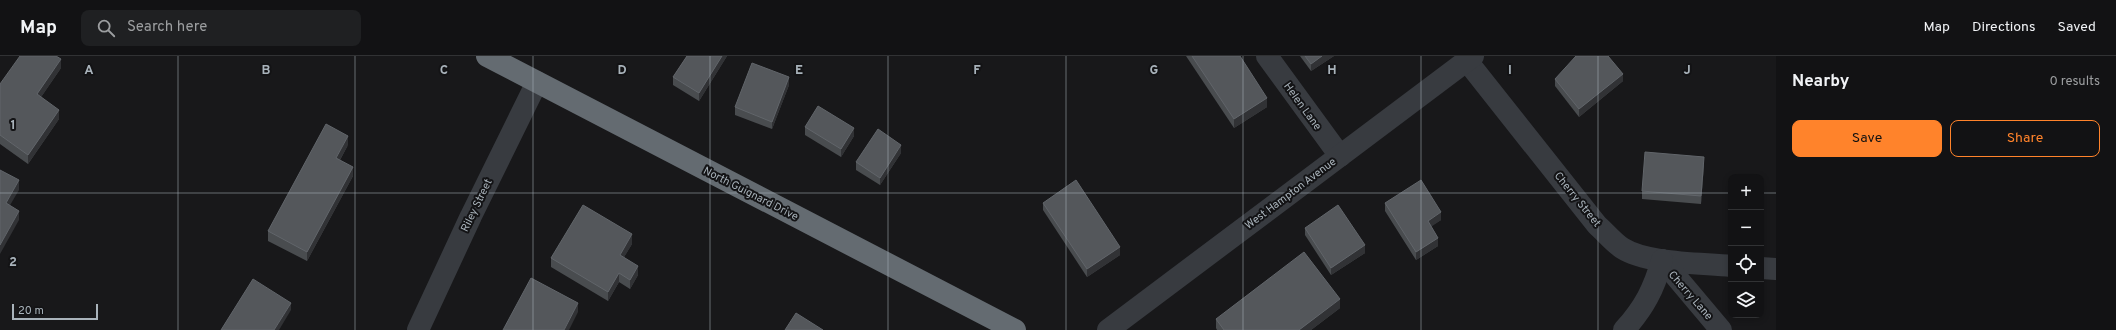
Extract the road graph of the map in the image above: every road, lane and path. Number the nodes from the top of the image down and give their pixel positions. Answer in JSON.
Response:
{"nodes":[{"id":1,"x":487,"y":56,"type":"edge"},
{"id":2,"x":1266,"y":56,"type":"edge"},
{"id":3,"x":1470,"y":58,"type":"edge"},
{"id":4,"x":537,"y":82,"type":"junction"},
{"id":5,"x":1340,"y":156,"type":"junction"},
{"id":6,"x":1662,"y":260,"type":"junction"},
{"id":7,"x":1728,"y":266,"type":"edge"},
{"id":8,"x":1764,"y":268,"type":"edge"},
{"id":9,"x":1776,"y":270,"type":"edge"},
{"id":10,"x":418,"y":330,"type":"edge"},
{"id":11,"x":1015,"y":330,"type":"edge"},
{"id":12,"x":1108,"y":330,"type":"edge"},
{"id":13,"x":1624,"y":330,"type":"edge"},
{"id":14,"x":1721,"y":330,"type":"edge"}],
"edges":[{"from":1,"to":4,"type":"highway","name":"North Guignard Drive"},
{"from":2,"to":5,"type":"street","name":"Helen Lane"},
{"from":3,"to":5,"type":"street","name":"West Hampton Avenue"},
{"from":3,"to":6,"type":"street","name":"Cherry Street"},
{"from":4,"to":10,"type":"street","name":"Riley Street"},
{"from":4,"to":11,"type":"highway","name":"North Guignard Drive"},
{"from":5,"to":12,"type":"street","name":"West Hampton Avenue"},
{"from":6,"to":7,"type":"street","name":"Cherry Street"},
{"from":6,"to":13,"type":"street"},
{"from":6,"to":14,"type":"street","name":"Cherry Lane"},
{"from":8,"to":9,"type":"street"}]}
